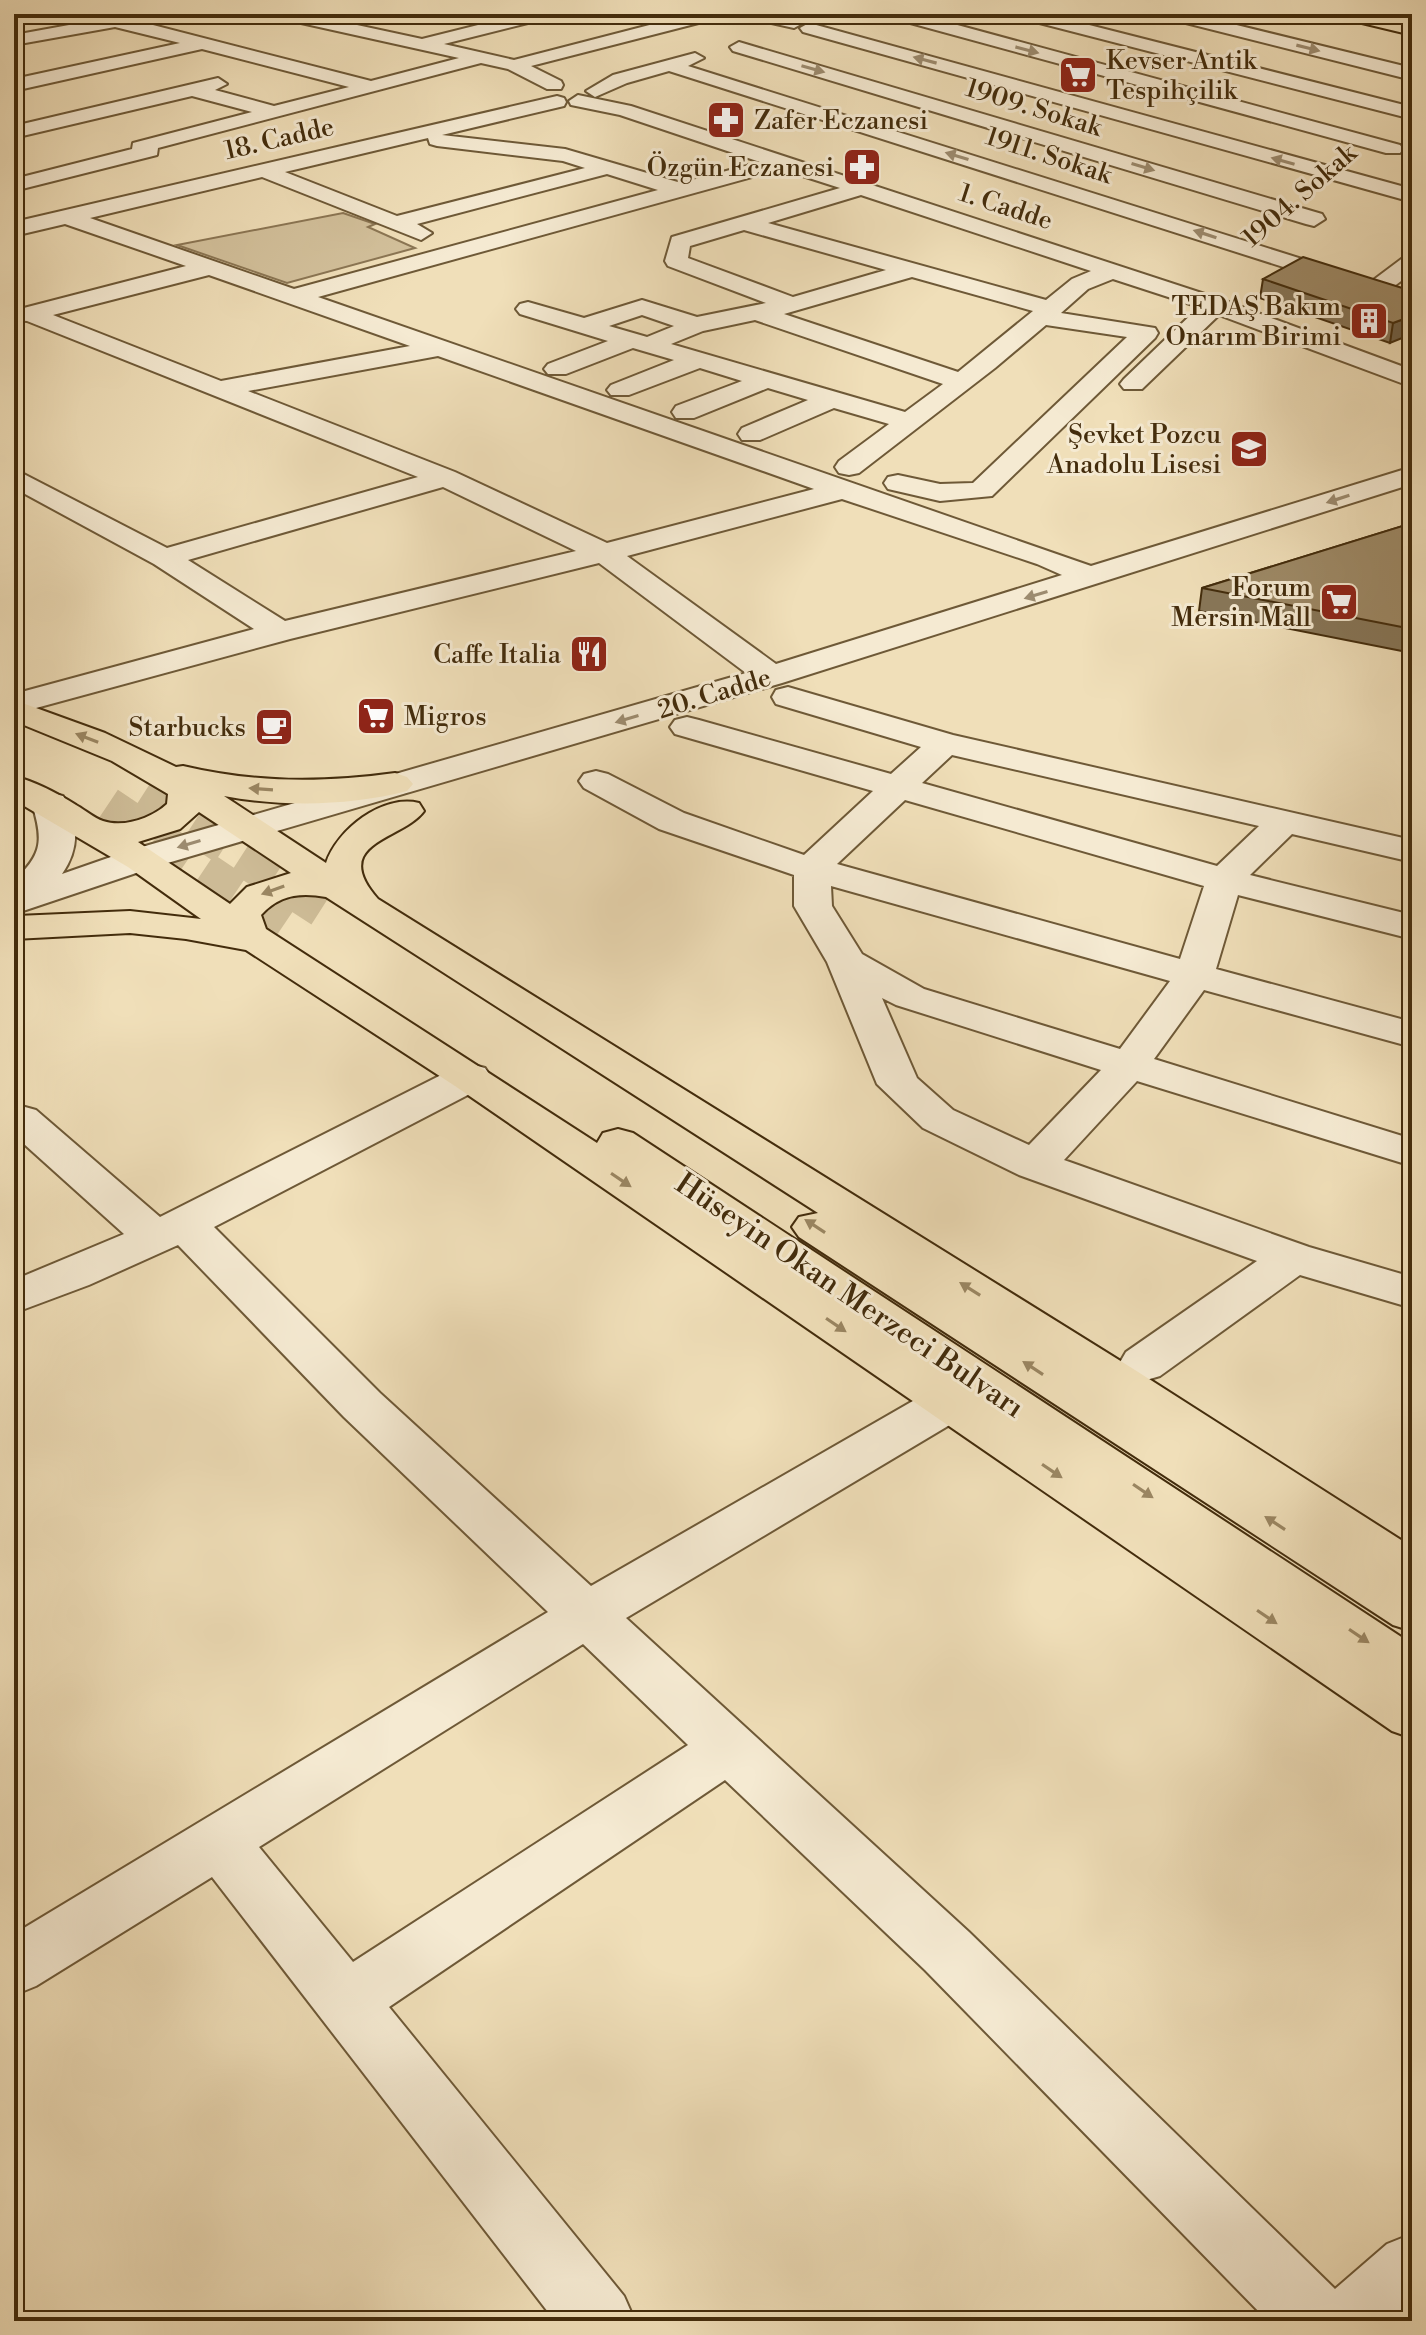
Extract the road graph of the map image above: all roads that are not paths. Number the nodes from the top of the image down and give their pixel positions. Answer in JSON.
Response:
{"nodes":[{"id":1,"x":85,"y":14,"type":"edge"},
{"id":2,"x":153,"y":14,"type":"edge"},
{"id":3,"x":283,"y":14,"type":"edge"},
{"id":4,"x":487,"y":14,"type":"edge"},
{"id":5,"x":542,"y":14,"type":"edge"},
{"id":6,"x":712,"y":14,"type":"edge"},
{"id":7,"x":755,"y":14,"type":"edge"},
{"id":8,"x":827,"y":14,"type":"edge"},
{"id":9,"x":898,"y":14,"type":"edge"},
{"id":10,"x":1026,"y":14,"type":"edge"},
{"id":11,"x":1172,"y":14,"type":"edge"},
{"id":12,"x":1347,"y":14,"type":"edge"},
{"id":13,"x":1387,"y":14,"type":"edge"},
{"id":14,"x":849,"y":18,"type":"dead end"},
{"id":15,"x":1412,"y":20,"type":"edge"},
{"id":16,"x":116,"y":21,"type":"junction"},
{"id":17,"x":515,"y":21,"type":"junction"},
{"id":18,"x":802,"y":26,"type":"junction"},
{"id":19,"x":1412,"y":30,"type":"edge"},
{"id":20,"x":14,"y":40,"type":"edge"},
{"id":21,"x":600,"y":41,"type":"junction"},
{"id":22,"x":202,"y":44,"type":"junction"},
{"id":23,"x":421,"y":45,"type":"junction"},
{"id":24,"x":721,"y":48,"type":"junction"},
{"id":25,"x":480,"y":58,"type":"junction"},
{"id":26,"x":514,"y":65,"type":"junction"},
{"id":27,"x":668,"y":65,"type":"junction"},
{"id":28,"x":290,"y":66,"type":"junction"},
{"id":29,"x":1412,"y":74,"type":"edge"},
{"id":30,"x":14,"y":85,"type":"edge"},
{"id":31,"x":371,"y":86,"type":"junction"},
{"id":32,"x":192,"y":90,"type":"junction"},
{"id":33,"x":574,"y":93,"type":"junction"},
{"id":34,"x":29,"y":111,"type":"dead end"},
{"id":35,"x":273,"y":112,"type":"junction"},
{"id":36,"x":1412,"y":113,"type":"edge"},
{"id":37,"x":58,"y":122,"type":"junction"},
{"id":38,"x":318,"y":123,"type":"dead end"},
{"id":39,"x":873,"y":130,"type":"junction"},
{"id":40,"x":14,"y":132,"type":"edge"},
{"id":41,"x":1412,"y":132,"type":"edge"},
{"id":42,"x":407,"y":136,"type":"junction"},
{"id":43,"x":831,"y":141,"type":"dead end"},
{"id":44,"x":804,"y":147,"type":"dead end"},
{"id":45,"x":145,"y":149,"type":"junction"},
{"id":46,"x":1393,"y":149,"type":"junction"},
{"id":47,"x":779,"y":158,"type":"junction"},
{"id":48,"x":610,"y":168,"type":"junction"},
{"id":49,"x":263,"y":170,"type":"junction"},
{"id":50,"x":214,"y":173,"type":"junction"},
{"id":51,"x":1356,"y":182,"type":"junction"},
{"id":52,"x":16,"y":183,"type":"edge"},
{"id":53,"x":862,"y":188,"type":"junction"},
{"id":54,"x":681,"y":190,"type":"junction"},
{"id":55,"x":1412,"y":196,"type":"edge"},
{"id":56,"x":67,"y":217,"type":"junction"},
{"id":57,"x":1314,"y":219,"type":"junction"},
{"id":58,"x":395,"y":223,"type":"junction"},
{"id":59,"x":747,"y":224,"type":"junction"},
{"id":60,"x":19,"y":227,"type":"edge"},
{"id":61,"x":462,"y":249,"type":"junction"},
{"id":62,"x":1271,"y":256,"type":"junction"},
{"id":63,"x":918,"y":260,"type":"junction"},
{"id":64,"x":1412,"y":262,"type":"edge"},
{"id":65,"x":207,"y":268,"type":"junction"},
{"id":66,"x":1112,"y":271,"type":"junction"},
{"id":67,"x":1252,"y":273,"type":"dead end"},
{"id":68,"x":1080,"y":284,"type":"junction"},
{"id":69,"x":1375,"y":290,"type":"junction"},
{"id":70,"x":292,"y":297,"type":"junction"},
{"id":71,"x":1010,"y":298,"type":"junction"},
{"id":72,"x":1223,"y":299,"type":"junction"},
{"id":73,"x":1412,"y":301,"type":"edge"},
{"id":74,"x":792,"y":305,"type":"junction"},
{"id":75,"x":753,"y":311,"type":"junction"},
{"id":76,"x":1047,"y":313,"type":"junction"},
{"id":77,"x":22,"y":316,"type":"edge"},
{"id":78,"x":532,"y":320,"type":"dead end"},
{"id":79,"x":576,"y":323,"type":"junction"},
{"id":80,"x":696,"y":325,"type":"junction"},
{"id":81,"x":447,"y":341,"type":"junction"},
{"id":82,"x":641,"y":343,"type":"junction"},
{"id":83,"x":698,"y":360,"type":"junction"},
{"id":84,"x":1412,"y":362,"type":"edge"},
{"id":85,"x":986,"y":363,"type":"junction"},
{"id":86,"x":922,"y":367,"type":"junction"},
{"id":87,"x":557,"y":369,"type":"junction"},
{"id":88,"x":1412,"y":379,"type":"edge"},
{"id":89,"x":766,"y":380,"type":"junction"},
{"id":90,"x":960,"y":381,"type":"junction"},
{"id":91,"x":217,"y":389,"type":"junction"},
{"id":92,"x":620,"y":390,"type":"junction"},
{"id":93,"x":833,"y":399,"type":"junction"},
{"id":94,"x":935,"y":400,"type":"junction"},
{"id":95,"x":1113,"y":403,"type":"dead end"},
{"id":96,"x":874,"y":411,"type":"junction"},
{"id":97,"x":685,"y":412,"type":"junction"},
{"id":98,"x":907,"y":421,"type":"junction"},
{"id":99,"x":751,"y":434,"type":"junction"},
{"id":100,"x":1412,"y":475,"type":"edge"},
{"id":101,"x":14,"y":477,"type":"edge"},
{"id":102,"x":445,"y":478,"type":"junction"},
{"id":103,"x":846,"y":478,"type":"junction"},
{"id":104,"x":47,"y":495,"type":"junction"},
{"id":105,"x":1412,"y":502,"type":"edge"},
{"id":106,"x":14,"y":503,"type":"edge"},
{"id":107,"x":999,"y":512,"type":"dead end"},
{"id":108,"x":976,"y":534,"type":"junction"},
{"id":109,"x":604,"y":553,"type":"junction"},
{"id":110,"x":164,"y":558,"type":"junction"},
{"id":111,"x":1092,"y":577,"type":"junction"},
{"id":112,"x":280,"y":632,"type":"junction"},
{"id":113,"x":780,"y":687,"type":"junction"},
{"id":114,"x":14,"y":707,"type":"edge"},
{"id":115,"x":687,"y":727,"type":"junction"},
{"id":116,"x":14,"y":735,"type":"edge"},
{"id":117,"x":945,"y":743,"type":"junction"},
{"id":118,"x":14,"y":762,"type":"edge"},
{"id":119,"x":141,"y":777,"type":"junction"},
{"id":120,"x":596,"y":781,"type":"dead end"},
{"id":121,"x":14,"y":787,"type":"edge"},
{"id":122,"x":181,"y":787,"type":"junction"},
{"id":123,"x":896,"y":788,"type":"junction"},
{"id":124,"x":400,"y":798,"type":"junction"},
{"id":125,"x":50,"y":804,"type":"junction"},
{"id":126,"x":102,"y":819,"type":"junction"},
{"id":127,"x":1286,"y":820,"type":"junction"},
{"id":128,"x":246,"y":827,"type":"junction"},
{"id":129,"x":280,"y":848,"type":"junction"},
{"id":130,"x":1412,"y":851,"type":"edge"},
{"id":131,"x":141,"y":859,"type":"junction"},
{"id":132,"x":812,"y":868,"type":"junction"},
{"id":133,"x":1224,"y":880,"type":"junction"},
{"id":134,"x":172,"y":881,"type":"junction"},
{"id":135,"x":15,"y":914,"type":"edge"},
{"id":136,"x":307,"y":920,"type":"junction"},
{"id":137,"x":1412,"y":927,"type":"edge"},
{"id":138,"x":847,"y":962,"type":"junction"},
{"id":139,"x":1195,"y":975,"type":"junction"},
{"id":140,"x":1412,"y":1035,"type":"edge"},
{"id":141,"x":1130,"y":1064,"type":"junction"},
{"id":142,"x":470,"y":1077,"type":"junction"},
{"id":143,"x":14,"y":1117,"type":"edge"},
{"id":144,"x":1412,"y":1153,"type":"edge"},
{"id":145,"x":1035,"y":1165,"type":"junction"},
{"id":146,"x":171,"y":1232,"type":"junction"},
{"id":147,"x":1293,"y":1258,"type":"junction"},
{"id":148,"x":1412,"y":1293,"type":"edge"},
{"id":149,"x":14,"y":1298,"type":"edge"},
{"id":150,"x":1143,"y":1364,"type":"dead end"},
{"id":151,"x":950,"y":1402,"type":"junction"},
{"id":152,"x":1412,"y":1573,"type":"edge"},
{"id":153,"x":1412,"y":1610,"type":"edge"},
{"id":154,"x":588,"y":1614,"type":"junction"},
{"id":155,"x":1412,"y":1672,"type":"edge"},
{"id":156,"x":1412,"y":1715,"type":"edge"},
{"id":157,"x":730,"y":1747,"type":"junction"},
{"id":158,"x":219,"y":1841,"type":"junction"},
{"id":159,"x":14,"y":1967,"type":"edge"},
{"id":160,"x":345,"y":2001,"type":"junction"},
{"id":161,"x":1412,"y":2268,"type":"edge"},
{"id":162,"x":599,"y":2321,"type":"edge"},
{"id":163,"x":1318,"y":2321,"type":"edge"},
{"id":164,"x":1352,"y":2321,"type":"edge"}],
"edges":[{"from":1,"to":16,"type":"street"},
{"from":2,"to":16,"type":"street"},
{"from":3,"to":23,"type":"street","name":"1. Cadde"},
{"from":4,"to":17,"type":"street"},
{"from":5,"to":17,"type":"street"},
{"from":6,"to":21,"type":"street"},
{"from":7,"to":18,"type":"street"},
{"from":8,"to":18,"type":"street","name":"18. Cadde"},
{"from":9,"to":46,"type":"street","one_way":true},
{"from":10,"to":36,"type":"street"},
{"from":11,"to":29,"type":"street","one_way":true},
{"from":12,"to":19,"type":"main road"},
{"from":13,"to":15,"type":"main road"},
{"from":14,"to":18,"type":"street","name":"18. Cadde"},
{"from":16,"to":20,"type":"street"},
{"from":16,"to":22,"type":"street"},
{"from":17,"to":21,"type":"street"},
{"from":17,"to":23,"type":"street"},
{"from":18,"to":24,"type":"street","name":"18. Cadde"},
{"from":51,"to":18,"type":"street","one_way":true},
{"from":21,"to":26,"type":"street"},
{"from":22,"to":28,"type":"street"},
{"from":22,"to":30,"type":"street"},
{"from":23,"to":25,"type":"street","name":"1. Cadde"},
{"from":24,"to":27,"type":"street","name":"18. Cadde"},
{"from":24,"to":33,"type":"street","name":"18. Cadde"},
{"from":24,"to":57,"type":"street","name":"1909. Sokak","one_way":true},
{"from":25,"to":26,"type":"street","name":"1. Cadde"},
{"from":25,"to":31,"type":"street"},
{"from":26,"to":33,"type":"street","name":"1. Cadde"},
{"from":27,"to":33,"type":"street","name":"18. Cadde"},
{"from":27,"to":39,"type":"street","name":"1911. Sokak"},
{"from":28,"to":31,"type":"street"},
{"from":28,"to":32,"type":"street"},
{"from":31,"to":35,"type":"street"},
{"from":32,"to":35,"type":"street"},
{"from":32,"to":37,"type":"street"},
{"from":33,"to":42,"type":"street","name":"18. Cadde"},
{"from":33,"to":47,"type":"street","name":"1. Cadde"},
{"from":33,"to":50,"type":"street","name":"18. Cadde"},
{"from":34,"to":37,"type":"street"},
{"from":35,"to":38,"type":"street"},
{"from":35,"to":45,"type":"street"},
{"from":37,"to":40,"type":"street"},
{"from":37,"to":45,"type":"street"},
{"from":39,"to":43,"type":"street"},
{"from":62,"to":39,"type":"street","name":"1911. Sokak","one_way":true},
{"from":41,"to":46,"type":"street","name":"1904. Sokak"},
{"from":42,"to":48,"type":"street"},
{"from":42,"to":49,"type":"street","name":"18. Cadde"},
{"from":44,"to":47,"type":"street"},
{"from":45,"to":50,"type":"street"},
{"from":45,"to":52,"type":"street"},
{"from":46,"to":51,"type":"street","name":"1904. Sokak"},
{"from":47,"to":53,"type":"street","name":"1. Cadde"},
{"from":47,"to":54,"type":"street"},
{"from":47,"to":72,"type":"street","name":"1. Cadde"},
{"from":48,"to":54,"type":"street"},
{"from":48,"to":58,"type":"street"},
{"from":49,"to":56,"type":"street","name":"18. Cadde"},
{"from":49,"to":58,"type":"street"},
{"from":50,"to":60,"type":"street","name":"18. Cadde"},
{"from":51,"to":55,"type":"street"},
{"from":51,"to":57,"type":"street","name":"1904. Sokak"},
{"from":53,"to":59,"type":"street"},
{"from":53,"to":66,"type":"street","name":"1. Cadde"},
{"from":54,"to":61,"type":"street"},
{"from":56,"to":60,"type":"street","name":"18. Cadde"},
{"from":56,"to":65,"type":"street"},
{"from":57,"to":62,"type":"street","name":"1904. Sokak"},
{"from":58,"to":61,"type":"street"},
{"from":59,"to":63,"type":"street"},
{"from":59,"to":74,"type":"street"},
{"from":61,"to":70,"type":"street"},
{"from":62,"to":67,"type":"street","name":"1904. Sokak"},
{"from":62,"to":69,"type":"street","name":"1911. Sokak"},
{"from":63,"to":71,"type":"street"},
{"from":63,"to":74,"type":"street"},
{"from":64,"to":69,"type":"street"},
{"from":65,"to":70,"type":"street"},
{"from":65,"to":77,"type":"street"},
{"from":66,"to":68,"type":"street"},
{"from":66,"to":72,"type":"street","name":"1. Cadde"},
{"from":68,"to":71,"type":"street"},
{"from":68,"to":76,"type":"street"},
{"from":69,"to":73,"type":"street","name":"1911. Sokak"},
{"from":70,"to":81,"type":"street"},
{"from":71,"to":76,"type":"street"},
{"from":72,"to":84,"type":"street","name":"1. Cadde"},
{"from":72,"to":88,"type":"street","name":"1. Cadde"},
{"from":72,"to":95,"type":"street"},
{"from":74,"to":75,"type":"street"},
{"from":75,"to":80,"type":"street"},
{"from":75,"to":86,"type":"street"},
{"from":76,"to":85,"type":"street"},
{"from":76,"to":103,"type":"street"},
{"from":77,"to":91,"type":"street"},
{"from":78,"to":79,"type":"street"},
{"from":79,"to":80,"type":"street"},
{"from":79,"to":82,"type":"street"},
{"from":80,"to":82,"type":"street"},
{"from":81,"to":87,"type":"street"},
{"from":81,"to":91,"type":"street"},
{"from":81,"to":103,"type":"street"},
{"from":82,"to":83,"type":"street"},
{"from":82,"to":87,"type":"street"},
{"from":83,"to":89,"type":"street"},
{"from":83,"to":92,"type":"street"},
{"from":85,"to":86,"type":"street"},
{"from":85,"to":90,"type":"street"},
{"from":86,"to":90,"type":"street"},
{"from":87,"to":92,"type":"street"},
{"from":89,"to":93,"type":"street"},
{"from":89,"to":97,"type":"street"},
{"from":90,"to":94,"type":"street"},
{"from":91,"to":102,"type":"street"},
{"from":92,"to":97,"type":"street"},
{"from":93,"to":96,"type":"street"},
{"from":93,"to":99,"type":"street"},
{"from":94,"to":96,"type":"street"},
{"from":94,"to":98,"type":"street"},
{"from":96,"to":98,"type":"street"},
{"from":97,"to":99,"type":"street"},
{"from":98,"to":103,"type":"street"},
{"from":99,"to":103,"type":"street"},
{"from":100,"to":111,"type":"street","name":"20. Cadde","one_way":true},
{"from":101,"to":104,"type":"street"},
{"from":102,"to":109,"type":"street"},
{"from":102,"to":110,"type":"street"},
{"from":103,"to":108,"type":"street"},
{"from":103,"to":109,"type":"street"},
{"from":104,"to":106,"type":"street"},
{"from":104,"to":110,"type":"street"},
{"from":105,"to":113,"type":"street","name":"20. Cadde"},
{"from":107,"to":108,"type":"street"},
{"from":108,"to":111,"type":"street"},
{"from":109,"to":112,"type":"street"},
{"from":109,"to":113,"type":"street"},
{"from":110,"to":112,"type":"street"},
{"from":111,"to":113,"type":"street","name":"20. Cadde","one_way":true},
{"from":112,"to":114,"type":"street"},
{"from":113,"to":115,"type":"street","name":"20. Cadde"},
{"from":113,"to":117,"type":"street"},
{"from":113,"to":124,"type":"street","name":"20. Cadde","one_way":true},
{"from":119,"to":114,"type":"main road","one_way":true},
{"from":115,"to":123,"type":"street"},
{"from":115,"to":124,"type":"street","name":"20. Cadde"},
{"from":116,"to":119,"type":"main road"},
{"from":117,"to":123,"type":"street"},
{"from":117,"to":127,"type":"street"},
{"from":118,"to":126,"type":"main road"},
{"from":119,"to":122,"type":"main road"},
{"from":124,"to":119,"type":"main road","one_way":true},
{"from":120,"to":132,"type":"street"},
{"from":121,"to":125,"type":"main road"},
{"from":122,"to":126,"type":"main road"},
{"from":122,"to":128,"type":"main road"},
{"from":123,"to":132,"type":"street"},
{"from":123,"to":133,"type":"street"},
{"from":124,"to":128,"type":"street","name":"20. Cadde"},
{"from":124,"to":129,"type":"street","name":"20. Cadde"},
{"from":124,"to":136,"type":"main road"},
{"from":125,"to":126,"type":"main road"},
{"from":125,"to":135,"type":"street"},
{"from":126,"to":131,"type":"main road"},
{"from":127,"to":130,"type":"street"},
{"from":127,"to":133,"type":"street"},
{"from":128,"to":129,"type":"main road"},
{"from":128,"to":131,"type":"street","name":"20. Cadde","one_way":true},
{"from":129,"to":134,"type":"street","name":"20. Cadde"},
{"from":129,"to":136,"type":"main road"},
{"from":131,"to":134,"type":"main road"},
{"from":131,"to":135,"type":"street","name":"20. Cadde"},
{"from":132,"to":138,"type":"street"},
{"from":132,"to":139,"type":"street"},
{"from":133,"to":137,"type":"street"},
{"from":133,"to":139,"type":"street"},
{"from":134,"to":135,"type":"street","name":"20. Cadde"},
{"from":134,"to":136,"type":"main road"},
{"from":135,"to":136,"type":"main road"},
{"from":136,"to":142,"type":"main road"},
{"from":152,"to":136,"type":"main road","one_way":true},
{"from":153,"to":136,"type":"main road","name":"Hüseyin Okan Merzeci Bulvarı","one_way":true},
{"from":136,"to":155,"type":"main road","name":"Hüseyin Okan Merzeci Bulvarı","one_way":true},
{"from":138,"to":141,"type":"street"},
{"from":138,"to":145,"type":"street"},
{"from":139,"to":140,"type":"street"},
{"from":139,"to":141,"type":"street"},
{"from":141,"to":144,"type":"street"},
{"from":141,"to":145,"type":"street"},
{"from":142,"to":146,"type":"street"},
{"from":142,"to":151,"type":"main road","one_way":true},
{"from":143,"to":146,"type":"street"},
{"from":145,"to":147,"type":"street"},
{"from":146,"to":149,"type":"street"},
{"from":146,"to":154,"type":"street"},
{"from":147,"to":148,"type":"street"},
{"from":147,"to":150,"type":"street"},
{"from":151,"to":154,"type":"street"},
{"from":151,"to":156,"type":"main road","one_way":true},
{"from":154,"to":157,"type":"street"},
{"from":154,"to":158,"type":"street"},
{"from":157,"to":160,"type":"street"},
{"from":157,"to":163,"type":"street"},
{"from":158,"to":159,"type":"street"},
{"from":158,"to":160,"type":"street"},
{"from":160,"to":162,"type":"street"},
{"from":161,"to":164,"type":"street"}]}
